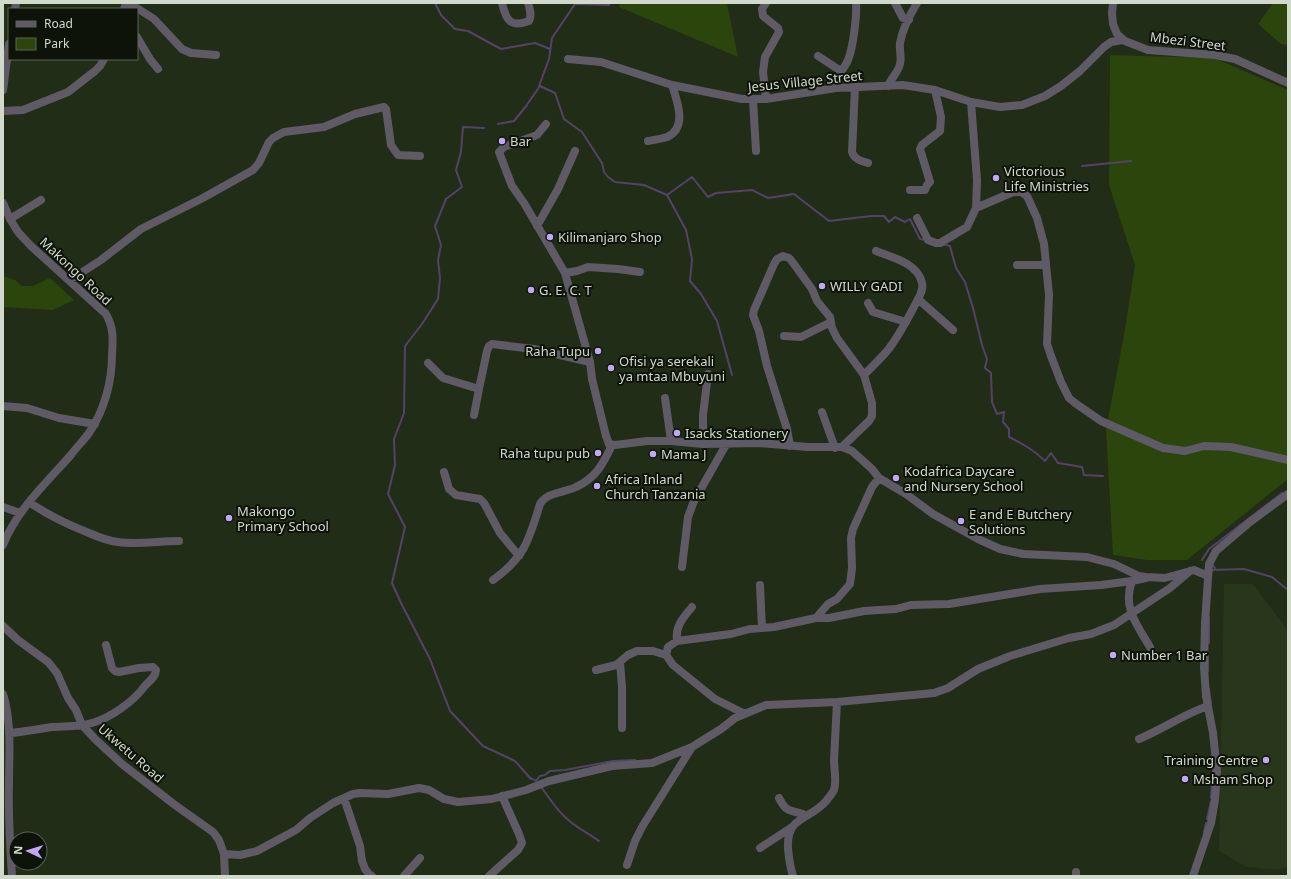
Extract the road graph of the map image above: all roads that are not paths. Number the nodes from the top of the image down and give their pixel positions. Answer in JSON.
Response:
{"nodes":[{"id":1,"x":502,"y":3,"type":"edge"},
{"id":2,"x":528,"y":3,"type":"edge"},
{"id":3,"x":766,"y":3,"type":"edge"},
{"id":4,"x":856,"y":3,"type":"edge"},
{"id":5,"x":895,"y":3,"type":"edge"},
{"id":6,"x":917,"y":3,"type":"edge"},
{"id":7,"x":1113,"y":3,"type":"edge"},
{"id":8,"x":138,"y":9,"type":"edge"},
{"id":9,"x":909,"y":20,"type":"junction"},
{"id":10,"x":138,"y":39,"type":"edge"},
{"id":11,"x":1122,"y":40,"type":"junction"},
{"id":12,"x":8,"y":52,"type":"edge"},
{"id":13,"x":216,"y":55,"type":"dead end"},
{"id":14,"x":818,"y":56,"type":"dead end"},
{"id":15,"x":568,"y":58,"type":"dead end"},
{"id":16,"x":103,"y":60,"type":"edge"},
{"id":17,"x":158,"y":69,"type":"dead end"},
{"id":18,"x":842,"y":70,"type":"junction"},
{"id":19,"x":1288,"y":83,"type":"edge"},
{"id":20,"x":672,"y":85,"type":"junction"},
{"id":21,"x":888,"y":86,"type":"junction"},
{"id":22,"x":854,"y":87,"type":"junction"},
{"id":23,"x":836,"y":88,"type":"junction"},
{"id":24,"x":3,"y":90,"type":"edge"},
{"id":25,"x":935,"y":90,"type":"junction"},
{"id":26,"x":766,"y":99,"type":"junction"},
{"id":27,"x":753,"y":100,"type":"junction"},
{"id":28,"x":971,"y":102,"type":"junction"},
{"id":29,"x":3,"y":111,"type":"edge"},
{"id":30,"x":546,"y":124,"type":"dead end"},
{"id":31,"x":648,"y":141,"type":"dead end"},
{"id":32,"x":575,"y":150,"type":"dead end"},
{"id":33,"x":756,"y":151,"type":"dead end"},
{"id":34,"x":420,"y":156,"type":"dead end"},
{"id":35,"x":868,"y":163,"type":"dead end"},
{"id":36,"x":910,"y":190,"type":"dead end"},
{"id":37,"x":41,"y":200,"type":"dead end"},
{"id":38,"x":3,"y":203,"type":"edge"},
{"id":39,"x":976,"y":208,"type":"junction"},
{"id":40,"x":917,"y":218,"type":"dead end"},
{"id":41,"x":10,"y":219,"type":"junction"},
{"id":42,"x":537,"y":226,"type":"junction"},
{"id":43,"x":876,"y":251,"type":"dead end"},
{"id":44,"x":1017,"y":265,"type":"dead end"},
{"id":45,"x":1046,"y":265,"type":"junction"},
{"id":46,"x":640,"y":272,"type":"dead end"},
{"id":47,"x":565,"y":273,"type":"junction"},
{"id":48,"x":70,"y":280,"type":"junction"},
{"id":49,"x":918,"y":299,"type":"junction"},
{"id":50,"x":868,"y":303,"type":"dead end"},
{"id":51,"x":831,"y":322,"type":"junction"},
{"id":52,"x":906,"y":322,"type":"junction"},
{"id":53,"x":953,"y":330,"type":"dead end"},
{"id":54,"x":784,"y":336,"type":"dead end"},
{"id":55,"x":590,"y":362,"type":"junction"},
{"id":56,"x":428,"y":363,"type":"dead end"},
{"id":57,"x":708,"y":374,"type":"dead end"},
{"id":58,"x":864,"y":375,"type":"junction"},
{"id":59,"x":479,"y":388,"type":"junction"},
{"id":60,"x":666,"y":398,"type":"dead end"},
{"id":61,"x":3,"y":406,"type":"edge"},
{"id":62,"x":822,"y":412,"type":"dead end"},
{"id":63,"x":474,"y":416,"type":"dead end"},
{"id":64,"x":95,"y":424,"type":"junction"},
{"id":65,"x":671,"y":441,"type":"junction"},
{"id":66,"x":703,"y":444,"type":"junction"},
{"id":67,"x":727,"y":444,"type":"junction"},
{"id":68,"x":612,"y":445,"type":"junction"},
{"id":69,"x":790,"y":446,"type":"junction"},
{"id":70,"x":839,"y":447,"type":"junction"},
{"id":71,"x":1288,"y":460,"type":"edge"},
{"id":72,"x":444,"y":472,"type":"dead end"},
{"id":73,"x":879,"y":478,"type":"junction"},
{"id":74,"x":1288,"y":494,"type":"edge"},
{"id":75,"x":29,"y":502,"type":"junction"},
{"id":76,"x":3,"y":507,"type":"edge"},
{"id":77,"x":20,"y":513,"type":"junction"},
{"id":78,"x":179,"y":541,"type":"dead end"},
{"id":79,"x":3,"y":546,"type":"edge"},
{"id":80,"x":518,"y":556,"type":"junction"},
{"id":81,"x":682,"y":567,"type":"dead end"},
{"id":82,"x":1190,"y":571,"type":"junction"},
{"id":83,"x":1208,"y":576,"type":"junction"},
{"id":84,"x":1146,"y":578,"type":"junction"},
{"id":85,"x":494,"y":580,"type":"dead end"},
{"id":86,"x":1132,"y":581,"type":"junction"},
{"id":87,"x":760,"y":585,"type":"dead end"},
{"id":88,"x":692,"y":607,"type":"dead end"},
{"id":89,"x":1132,"y":614,"type":"junction"},
{"id":90,"x":816,"y":618,"type":"junction"},
{"id":91,"x":3,"y":626,"type":"edge"},
{"id":92,"x":762,"y":628,"type":"junction"},
{"id":93,"x":677,"y":641,"type":"junction"},
{"id":94,"x":106,"y":645,"type":"dead end"},
{"id":95,"x":1150,"y":647,"type":"dead end"},
{"id":96,"x":666,"y":655,"type":"junction"},
{"id":97,"x":620,"y":662,"type":"junction"},
{"id":98,"x":596,"y":670,"type":"dead end"},
{"id":99,"x":3,"y":694,"type":"edge"},
{"id":100,"x":837,"y":702,"type":"junction"},
{"id":101,"x":4,"y":704,"type":"edge"},
{"id":102,"x":1208,"y":706,"type":"junction"},
{"id":103,"x":745,"y":714,"type":"junction"},
{"id":104,"x":82,"y":725,"type":"junction"},
{"id":105,"x":622,"y":728,"type":"dead end"},
{"id":106,"x":9,"y":733,"type":"junction"},
{"id":107,"x":1139,"y":739,"type":"dead end"},
{"id":108,"x":692,"y":747,"type":"junction"},
{"id":109,"x":502,"y":796,"type":"junction"},
{"id":110,"x":344,"y":798,"type":"junction"},
{"id":111,"x":779,"y":798,"type":"dead end"},
{"id":112,"x":804,"y":816,"type":"junction"},
{"id":113,"x":792,"y":826,"type":"junction"},
{"id":114,"x":760,"y":848,"type":"dead end"},
{"id":115,"x":224,"y":854,"type":"junction"},
{"id":116,"x":420,"y":858,"type":"dead end"},
{"id":117,"x":627,"y":865,"type":"dead end"},
{"id":118,"x":12,"y":876,"type":"edge"},
{"id":119,"x":225,"y":876,"type":"edge"},
{"id":120,"x":372,"y":876,"type":"edge"},
{"id":121,"x":404,"y":876,"type":"edge"},
{"id":122,"x":489,"y":876,"type":"edge"},
{"id":123,"x":793,"y":876,"type":"edge"},
{"id":124,"x":1193,"y":876,"type":"edge"}],
"edges":[{"from":1,"to":2,"type":"street"},
{"from":3,"to":26,"type":"street"},
{"from":4,"to":18,"type":"street"},
{"from":5,"to":9,"type":"street"},
{"from":6,"to":9,"type":"street"},
{"from":7,"to":11,"type":"street"},
{"from":8,"to":13,"type":"street"},
{"from":9,"to":21,"type":"street"},
{"from":10,"to":17,"type":"street"},
{"from":11,"to":19,"type":"street","name":"Mbezi Street"},
{"from":11,"to":28,"type":"street","name":"Jesus Village Street"},
{"from":12,"to":24,"type":"street"},
{"from":14,"to":18,"type":"street"},
{"from":15,"to":20,"type":"street","name":"Jesus Village Street"},
{"from":16,"to":29,"type":"street"},
{"from":18,"to":23,"type":"street"},
{"from":20,"to":27,"type":"street","name":"Jesus Village Street"},
{"from":20,"to":31,"type":"street"},
{"from":21,"to":22,"type":"street","name":"Jesus Village Street"},
{"from":21,"to":25,"type":"street","name":"Jesus Village Street"},
{"from":22,"to":23,"type":"street","name":"Jesus Village Street"},
{"from":22,"to":35,"type":"street"},
{"from":23,"to":26,"type":"street","name":"Jesus Village Street"},
{"from":25,"to":28,"type":"street","name":"Jesus Village Street"},
{"from":25,"to":36,"type":"street"},
{"from":26,"to":27,"type":"street","name":"Jesus Village Street"},
{"from":27,"to":33,"type":"street"},
{"from":28,"to":39,"type":"street"},
{"from":30,"to":42,"type":"street"},
{"from":32,"to":42,"type":"street"},
{"from":34,"to":48,"type":"street"},
{"from":37,"to":41,"type":"street"},
{"from":38,"to":41,"type":"street","name":"Makongo Road"},
{"from":39,"to":40,"type":"street"},
{"from":39,"to":45,"type":"street"},
{"from":41,"to":48,"type":"street","name":"Makongo Road"},
{"from":42,"to":47,"type":"street"},
{"from":43,"to":49,"type":"street"},
{"from":44,"to":45,"type":"street"},
{"from":45,"to":71,"type":"street"},
{"from":46,"to":47,"type":"street"},
{"from":47,"to":55,"type":"street"},
{"from":48,"to":64,"type":"street","name":"Makongo Road"},
{"from":49,"to":52,"type":"street"},
{"from":49,"to":53,"type":"street"},
{"from":50,"to":52,"type":"street"},
{"from":51,"to":54,"type":"street"},
{"from":51,"to":58,"type":"street"},
{"from":51,"to":69,"type":"street"},
{"from":52,"to":58,"type":"street"},
{"from":55,"to":59,"type":"street"},
{"from":55,"to":68,"type":"street"},
{"from":56,"to":59,"type":"street"},
{"from":57,"to":66,"type":"street"},
{"from":58,"to":70,"type":"street"},
{"from":59,"to":63,"type":"street"},
{"from":60,"to":65,"type":"street"},
{"from":61,"to":64,"type":"street"},
{"from":62,"to":70,"type":"street"},
{"from":64,"to":75,"type":"street","name":"Makongo Road"},
{"from":65,"to":66,"type":"street"},
{"from":65,"to":68,"type":"street"},
{"from":66,"to":67,"type":"street"},
{"from":67,"to":69,"type":"street"},
{"from":67,"to":81,"type":"street"},
{"from":68,"to":80,"type":"street"},
{"from":69,"to":70,"type":"street"},
{"from":70,"to":73,"type":"street"},
{"from":72,"to":80,"type":"street"},
{"from":73,"to":84,"type":"street"},
{"from":73,"to":90,"type":"street"},
{"from":74,"to":83,"type":"street"},
{"from":75,"to":77,"type":"street","name":"Makongo Road"},
{"from":75,"to":78,"type":"street"},
{"from":76,"to":77,"type":"street"},
{"from":77,"to":79,"type":"street","name":"Makongo Road"},
{"from":80,"to":85,"type":"street"},
{"from":82,"to":83,"type":"street"},
{"from":82,"to":84,"type":"street"},
{"from":82,"to":89,"type":"street"},
{"from":83,"to":102,"type":"street"},
{"from":84,"to":86,"type":"street"},
{"from":86,"to":89,"type":"street"},
{"from":86,"to":90,"type":"street"},
{"from":87,"to":92,"type":"street"},
{"from":88,"to":93,"type":"street"},
{"from":89,"to":95,"type":"street"},
{"from":89,"to":100,"type":"street"},
{"from":90,"to":92,"type":"street"},
{"from":91,"to":104,"type":"street","name":"Ukwetu Road"},
{"from":92,"to":93,"type":"street"},
{"from":93,"to":96,"type":"street"},
{"from":94,"to":104,"type":"street"},
{"from":96,"to":97,"type":"street"},
{"from":96,"to":103,"type":"street"},
{"from":97,"to":98,"type":"street"},
{"from":97,"to":105,"type":"street"},
{"from":99,"to":101,"type":"street"},
{"from":100,"to":103,"type":"street"},
{"from":100,"to":112,"type":"street"},
{"from":101,"to":106,"type":"street"},
{"from":102,"to":107,"type":"street"},
{"from":102,"to":124,"type":"street"},
{"from":103,"to":108,"type":"street"},
{"from":104,"to":106,"type":"street"},
{"from":104,"to":115,"type":"street","name":"Ukwetu Road"},
{"from":106,"to":118,"type":"street"},
{"from":108,"to":109,"type":"street"},
{"from":108,"to":117,"type":"street"},
{"from":109,"to":110,"type":"street"},
{"from":109,"to":122,"type":"street"},
{"from":110,"to":115,"type":"street"},
{"from":110,"to":120,"type":"street"},
{"from":111,"to":112,"type":"street"},
{"from":112,"to":113,"type":"street"},
{"from":113,"to":114,"type":"street"},
{"from":113,"to":123,"type":"street"},
{"from":115,"to":119,"type":"street","name":"Ukwetu Road"},
{"from":116,"to":121,"type":"street"}]}
